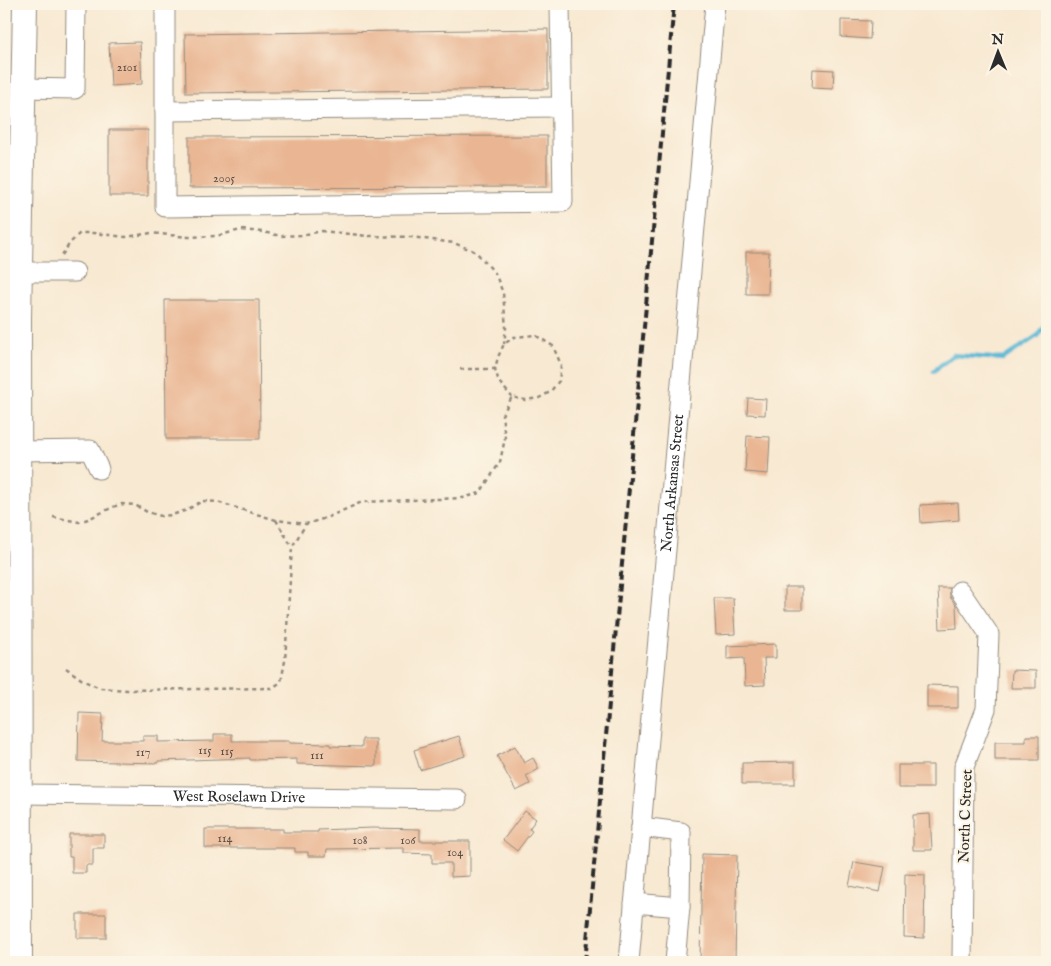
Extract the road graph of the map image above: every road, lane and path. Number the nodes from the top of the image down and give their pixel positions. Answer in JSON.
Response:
{"nodes":[{"id":1,"x":25,"y":4,"type":"edge"},
{"id":2,"x":76,"y":4,"type":"edge"},
{"id":3,"x":165,"y":4,"type":"edge"},
{"id":4,"x":560,"y":4,"type":"edge"},
{"id":5,"x":715,"y":4,"type":"edge"},
{"id":6,"x":23,"y":88,"type":"junction"},
{"id":7,"x":562,"y":107,"type":"junction"},
{"id":8,"x":165,"y":111,"type":"junction"},
{"id":9,"x":62,"y":256,"type":"dead end"},
{"id":10,"x":20,"y":272,"type":"junction"},
{"id":11,"x":75,"y":272,"type":"dead end"},
{"id":12,"x":11,"y":318,"type":"edge"},
{"id":13,"x":504,"y":344,"type":"junction"},
{"id":14,"x":460,"y":369,"type":"dead end"},
{"id":15,"x":495,"y":369,"type":"junction"},
{"id":16,"x":512,"y":397,"type":"junction"},
{"id":17,"x":19,"y":451,"type":"junction"},
{"id":18,"x":99,"y":469,"type":"dead end"},
{"id":19,"x":53,"y":517,"type":"dead end"},
{"id":20,"x":276,"y":520,"type":"junction"},
{"id":21,"x":306,"y":524,"type":"junction"},
{"id":22,"x":292,"y":547,"type":"junction"},
{"id":23,"x":960,"y":591,"type":"dead end"},
{"id":24,"x":66,"y":668,"type":"dead end"},
{"id":25,"x":12,"y":694,"type":"edge"},
{"id":26,"x":20,"y":794,"type":"junction"},
{"id":27,"x":457,"y":798,"type":"dead end"},
{"id":28,"x":12,"y":820,"type":"edge"},
{"id":29,"x":641,"y":827,"type":"junction"},
{"id":30,"x":634,"y":903,"type":"junction"},
{"id":31,"x":680,"y":907,"type":"junction"},
{"id":32,"x":12,"y":933,"type":"edge"},
{"id":33,"x":20,"y":962,"type":"edge"},
{"id":34,"x":629,"y":962,"type":"edge"},
{"id":35,"x":675,"y":962,"type":"edge"},
{"id":36,"x":962,"y":962,"type":"edge"}],
"edges":[{"from":1,"to":6,"type":"main road"},
{"from":2,"to":6,"type":"street"},
{"from":3,"to":8,"type":"street"},
{"from":4,"to":7,"type":"street"},
{"from":5,"to":29,"type":"street","name":"North Arkansas Street"},
{"from":6,"to":10,"type":"main road"},
{"from":7,"to":8,"type":"street"},
{"from":7,"to":8,"type":"street"},
{"from":9,"to":13,"type":"path"},
{"from":10,"to":11,"type":"street"},
{"from":10,"to":12,"type":"main road"},
{"from":12,"to":17,"type":"main road"},
{"from":13,"to":15,"type":"path"},
{"from":13,"to":16,"type":"path"},
{"from":14,"to":15,"type":"path"},
{"from":15,"to":16,"type":"path"},
{"from":16,"to":21,"type":"path"},
{"from":17,"to":18,"type":"street"},
{"from":17,"to":25,"type":"main road"},
{"from":19,"to":20,"type":"path"},
{"from":20,"to":21,"type":"path"},
{"from":20,"to":22,"type":"path"},
{"from":21,"to":22,"type":"path"},
{"from":22,"to":24,"type":"path"},
{"from":23,"to":36,"type":"street","name":"North C Street"},
{"from":25,"to":26,"type":"main road"},
{"from":26,"to":27,"type":"street","name":"West Roselawn Drive"},
{"from":26,"to":28,"type":"main road"},
{"from":28,"to":32,"type":"main road"},
{"from":29,"to":30,"type":"street","name":"North Arkansas Street"},
{"from":29,"to":31,"type":"street"},
{"from":30,"to":31,"type":"street"},
{"from":30,"to":34,"type":"street","name":"North Arkansas Street"},
{"from":31,"to":35,"type":"street"},
{"from":32,"to":33,"type":"main road"}]}
